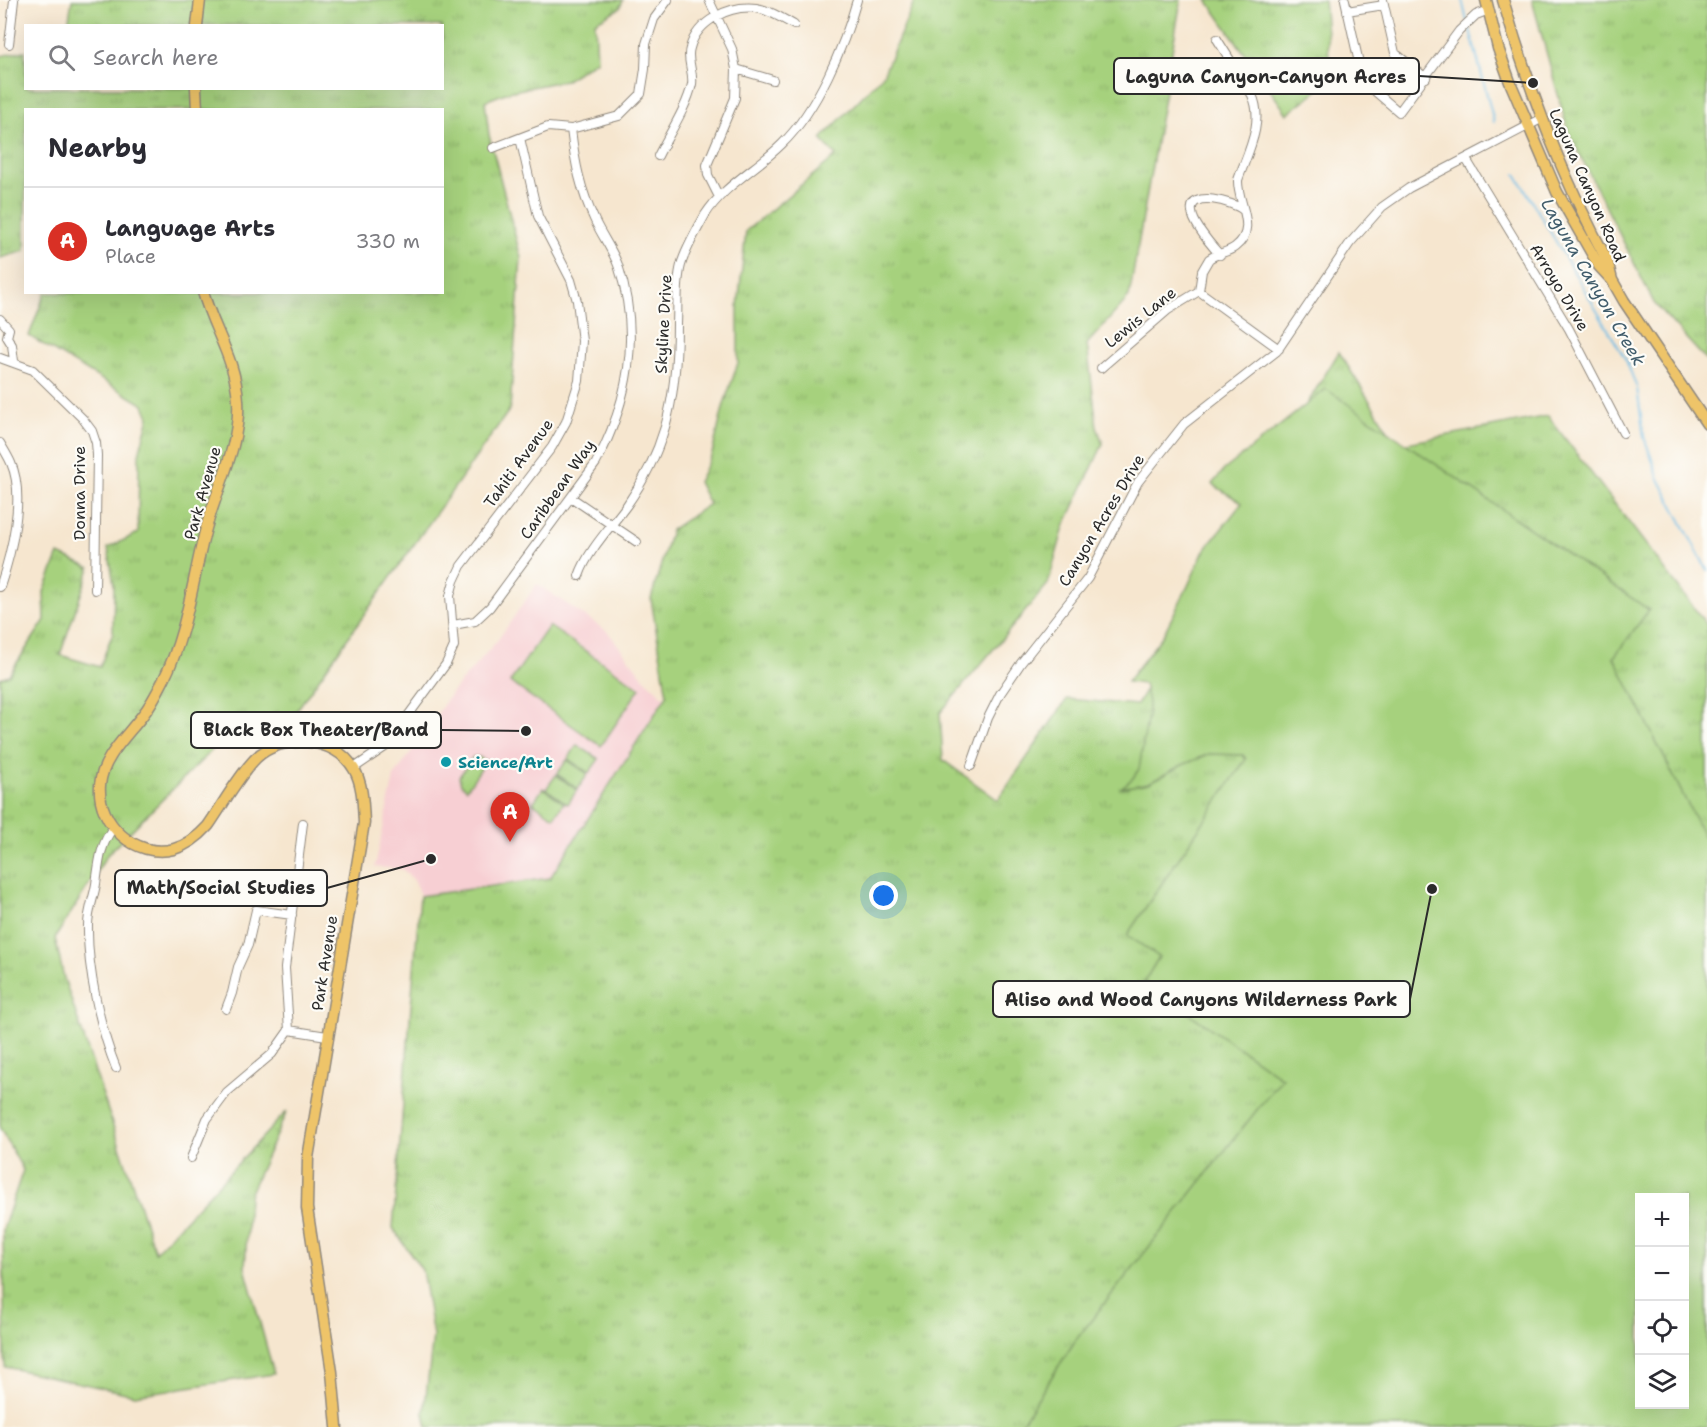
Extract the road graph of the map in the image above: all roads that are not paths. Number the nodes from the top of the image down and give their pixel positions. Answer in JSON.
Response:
{"nodes":[{"id":1,"x":14,"y":0,"type":"edge"},
{"id":2,"x":200,"y":0,"type":"edge"},
{"id":3,"x":668,"y":0,"type":"edge"},
{"id":4,"x":709,"y":0,"type":"edge"},
{"id":5,"x":857,"y":0,"type":"edge"},
{"id":6,"x":1345,"y":0,"type":"edge"},
{"id":7,"x":1503,"y":0,"type":"edge"},
{"id":8,"x":1384,"y":3,"type":"edge"},
{"id":9,"x":1488,"y":5,"type":"edge"},
{"id":10,"x":1347,"y":11,"type":"junction"},
{"id":11,"x":716,"y":15,"type":"junction"},
{"id":12,"x":197,"y":24,"type":"edge"},
{"id":13,"x":794,"y":25,"type":"dead end"},
{"id":14,"x":1217,"y":39,"type":"dead end"},
{"id":15,"x":9,"y":44,"type":"dead end"},
{"id":16,"x":736,"y":69,"type":"junction"},
{"id":17,"x":1426,"y":78,"type":"junction"},
{"id":18,"x":773,"y":80,"type":"dead end"},
{"id":19,"x":196,"y":90,"type":"edge"},
{"id":20,"x":197,"y":108,"type":"edge"},
{"id":21,"x":1541,"y":119,"type":"junction"},
{"id":22,"x":1528,"y":126,"type":"junction"},
{"id":23,"x":571,"y":129,"type":"junction"},
{"id":24,"x":520,"y":138,"type":"junction"},
{"id":25,"x":494,"y":148,"type":"dead end"},
{"id":26,"x":658,"y":156,"type":"dead end"},
{"id":27,"x":1466,"y":159,"type":"junction"},
{"id":28,"x":719,"y":197,"type":"junction"},
{"id":29,"x":1243,"y":210,"type":"junction"},
{"id":30,"x":1220,"y":255,"type":"junction"},
{"id":31,"x":1612,"y":280,"type":"junction"},
{"id":32,"x":1199,"y":291,"type":"junction"},
{"id":33,"x":204,"y":294,"type":"edge"},
{"id":34,"x":0,"y":319,"type":"edge"},
{"id":35,"x":1279,"y":349,"type":"junction"},
{"id":36,"x":0,"y":358,"type":"edge"},
{"id":37,"x":14,"y":361,"type":"junction"},
{"id":38,"x":1101,"y":368,"type":"dead end"},
{"id":39,"x":1707,"y":424,"type":"edge"},
{"id":40,"x":1623,"y":433,"type":"dead end"},
{"id":41,"x":0,"y":443,"type":"edge"},
{"id":42,"x":572,"y":498,"type":"junction"},
{"id":43,"x":612,"y":525,"type":"junction"},
{"id":44,"x":637,"y":542,"type":"dead end"},
{"id":45,"x":579,"y":576,"type":"dead end"},
{"id":46,"x":0,"y":587,"type":"edge"},
{"id":47,"x":95,"y":590,"type":"dead end"},
{"id":48,"x":453,"y":625,"type":"junction"},
{"id":49,"x":971,"y":766,"type":"dead end"},
{"id":50,"x":354,"y":768,"type":"junction"},
{"id":51,"x":303,"y":823,"type":"dead end"},
{"id":52,"x":113,"y":828,"type":"junction"},
{"id":53,"x":292,"y":915,"type":"junction"},
{"id":54,"x":226,"y":1009,"type":"dead end"},
{"id":55,"x":289,"y":1030,"type":"junction"},
{"id":56,"x":327,"y":1036,"type":"junction"},
{"id":57,"x":116,"y":1068,"type":"dead end"},
{"id":58,"x":191,"y":1158,"type":"dead end"},
{"id":59,"x":337,"y":1427,"type":"edge"}],
"edges":[{"from":1,"to":15,"type":"street"},
{"from":2,"to":12,"type":"main road"},
{"from":3,"to":23,"type":"street"},
{"from":4,"to":11,"type":"street"},
{"from":5,"to":28,"type":"street","name":"Skyline Drive"},
{"from":6,"to":10,"type":"street"},
{"from":7,"to":21,"type":"main road","name":"Laguna Canyon Road"},
{"from":8,"to":10,"type":"street"},
{"from":8,"to":17,"type":"street"},
{"from":9,"to":17,"type":"street"},
{"from":9,"to":22,"type":"main road","name":"Laguna Canyon Road"},
{"from":10,"to":17,"type":"street"},
{"from":11,"to":13,"type":"street"},
{"from":11,"to":16,"type":"street"},
{"from":11,"to":26,"type":"street"},
{"from":14,"to":29,"type":"street"},
{"from":16,"to":18,"type":"street"},
{"from":16,"to":28,"type":"street"},
{"from":19,"to":20,"type":"main road"},
{"from":21,"to":22,"type":"street","name":"Canyon Acres Drive"},
{"from":21,"to":31,"type":"main road","name":"Laguna Canyon Road"},
{"from":22,"to":27,"type":"street","name":"Canyon Acres Drive"},
{"from":22,"to":31,"type":"main road","name":"Laguna Canyon Road"},
{"from":23,"to":24,"type":"street"},
{"from":23,"to":42,"type":"street","name":"Caribbean Way"},
{"from":24,"to":25,"type":"street"},
{"from":24,"to":48,"type":"street","name":"Tahiti Avenue"},
{"from":27,"to":35,"type":"street","name":"Canyon Acres Drive"},
{"from":27,"to":40,"type":"street","name":"Arroyo Drive"},
{"from":28,"to":43,"type":"street","name":"Skyline Drive"},
{"from":29,"to":30,"type":"street"},
{"from":29,"to":30,"type":"street"},
{"from":30,"to":32,"type":"street"},
{"from":31,"to":39,"type":"main road","name":"Laguna Canyon Road"},
{"from":32,"to":35,"type":"street"},
{"from":32,"to":38,"type":"street","name":"Lewis Lane"},
{"from":33,"to":52,"type":"main road","name":"Park Avenue"},
{"from":34,"to":37,"type":"street"},
{"from":35,"to":49,"type":"street","name":"Canyon Acres Drive"},
{"from":36,"to":37,"type":"street","name":"Donna Drive"},
{"from":37,"to":47,"type":"street","name":"Donna Drive"},
{"from":41,"to":46,"type":"street"},
{"from":42,"to":43,"type":"street"},
{"from":42,"to":48,"type":"street","name":"Caribbean Way"},
{"from":43,"to":44,"type":"street"},
{"from":43,"to":45,"type":"street","name":"Skyline Drive"},
{"from":48,"to":50,"type":"street","name":"Tahiti Avenue"},
{"from":50,"to":52,"type":"main road"},
{"from":50,"to":56,"type":"main road","name":"Park Avenue"},
{"from":51,"to":53,"type":"street"},
{"from":52,"to":57,"type":"street"},
{"from":53,"to":54,"type":"street"},
{"from":53,"to":55,"type":"street"},
{"from":55,"to":56,"type":"street"},
{"from":55,"to":58,"type":"street"},
{"from":56,"to":59,"type":"main road","name":"Park Avenue"}]}
